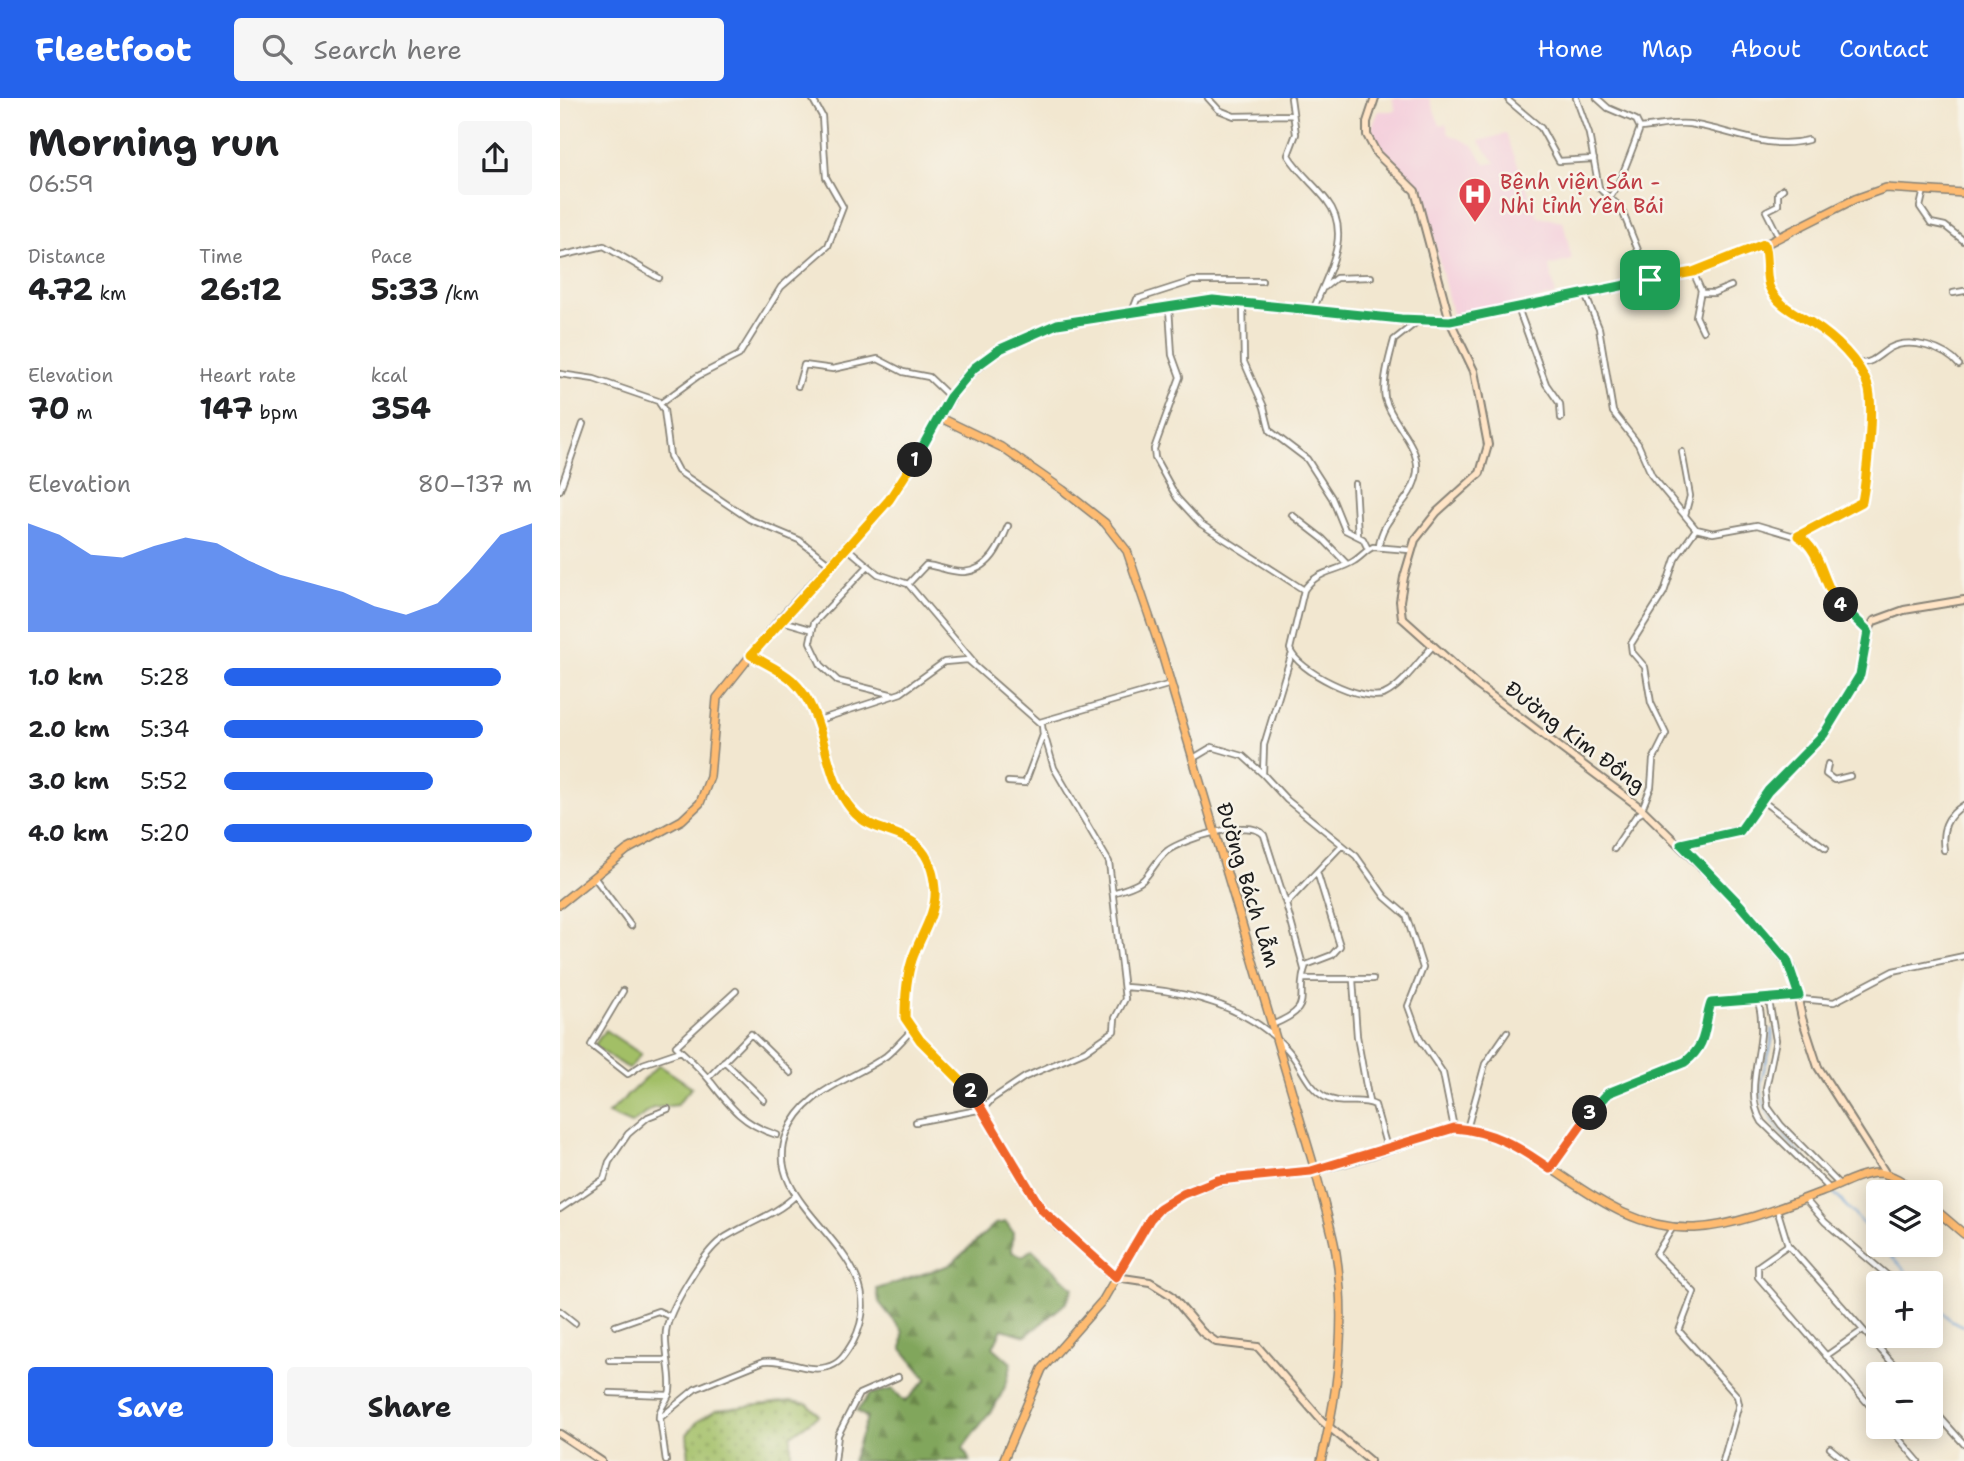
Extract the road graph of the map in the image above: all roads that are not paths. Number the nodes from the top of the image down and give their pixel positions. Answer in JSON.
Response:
{"nodes":[{"id":1,"x":812,"y":98,"type":"edge"},
{"id":2,"x":1208,"y":98,"type":"edge"},
{"id":3,"x":1291,"y":98,"type":"edge"},
{"id":4,"x":1375,"y":98,"type":"edge"},
{"id":5,"x":1576,"y":98,"type":"edge"},
{"id":6,"x":1597,"y":98,"type":"edge"},
{"id":7,"x":1510,"y":101,"type":"dead end"},
{"id":8,"x":1292,"y":115,"type":"junction"},
{"id":9,"x":1640,"y":128,"type":"junction"},
{"id":10,"x":1808,"y":140,"type":"dead end"},
{"id":11,"x":1594,"y":159,"type":"junction"},
{"id":12,"x":1783,"y":189,"type":"dead end"},
{"id":13,"x":1924,"y":190,"type":"junction"},
{"id":14,"x":1964,"y":193,"type":"edge"},
{"id":15,"x":1610,"y":197,"type":"junction"},
{"id":16,"x":1779,"y":237,"type":"junction"},
{"id":17,"x":1964,"y":241,"type":"edge"},
{"id":18,"x":1764,"y":244,"type":"junction"},
{"id":19,"x":560,"y":257,"type":"edge"},
{"id":20,"x":1693,"y":272,"type":"junction"},
{"id":21,"x":1371,"y":277,"type":"dead end"},
{"id":22,"x":659,"y":278,"type":"dead end"},
{"id":23,"x":1650,"y":280,"type":"junction"},
{"id":24,"x":1262,"y":281,"type":"dead end"},
{"id":25,"x":1731,"y":286,"type":"dead end"},
{"id":26,"x":1321,"y":290,"type":"junction"},
{"id":27,"x":1964,"y":291,"type":"edge"},
{"id":28,"x":1702,"y":293,"type":"junction"},
{"id":29,"x":1953,"y":293,"type":"dead end"},
{"id":30,"x":1586,"y":294,"type":"junction"},
{"id":31,"x":1243,"y":302,"type":"junction"},
{"id":32,"x":1169,"y":308,"type":"junction"},
{"id":33,"x":1314,"y":308,"type":"junction"},
{"id":34,"x":1518,"y":308,"type":"junction"},
{"id":35,"x":1132,"y":313,"type":"junction"},
{"id":36,"x":1418,"y":321,"type":"junction"},
{"id":37,"x":1450,"y":321,"type":"junction"},
{"id":38,"x":1703,"y":331,"type":"dead end"},
{"id":39,"x":1854,"y":360,"type":"junction"},
{"id":40,"x":1959,"y":365,"type":"dead end"},
{"id":41,"x":560,"y":374,"type":"edge"},
{"id":42,"x":798,"y":386,"type":"dead end"},
{"id":43,"x":950,"y":397,"type":"junction"},
{"id":44,"x":660,"y":403,"type":"junction"},
{"id":45,"x":940,"y":417,"type":"junction"},
{"id":46,"x":1561,"y":418,"type":"dead end"},
{"id":47,"x":583,"y":424,"type":"dead end"},
{"id":48,"x":1682,"y":452,"type":"dead end"},
{"id":49,"x":1355,"y":484,"type":"dead end"},
{"id":50,"x":560,"y":491,"type":"edge"},
{"id":51,"x":1292,"y":515,"type":"dead end"},
{"id":52,"x":1685,"y":515,"type":"junction"},
{"id":53,"x":1008,"y":526,"type":"dead end"},
{"id":54,"x":1696,"y":529,"type":"junction"},
{"id":55,"x":1358,"y":536,"type":"junction"},
{"id":56,"x":1798,"y":536,"type":"junction"},
{"id":57,"x":1379,"y":546,"type":"junction"},
{"id":58,"x":847,"y":548,"type":"junction"},
{"id":59,"x":1368,"y":549,"type":"junction"},
{"id":60,"x":1410,"y":550,"type":"junction"},
{"id":61,"x":830,"y":564,"type":"junction"},
{"id":62,"x":1347,"y":564,"type":"junction"},
{"id":63,"x":868,"y":566,"type":"junction"},
{"id":64,"x":908,"y":584,"type":"junction"},
{"id":65,"x":1304,"y":590,"type":"junction"},
{"id":66,"x":1964,"y":600,"type":"edge"},
{"id":67,"x":779,"y":620,"type":"junction"},
{"id":68,"x":810,"y":629,"type":"junction"},
{"id":69,"x":1868,"y":631,"type":"junction"},
{"id":70,"x":1432,"y":647,"type":"junction"},
{"id":71,"x":1292,"y":654,"type":"junction"},
{"id":72,"x":751,"y":655,"type":"junction"},
{"id":73,"x":976,"y":665,"type":"junction"},
{"id":74,"x":1171,"y":684,"type":"junction"},
{"id":75,"x":896,"y":695,"type":"junction"},
{"id":76,"x":819,"y":720,"type":"junction"},
{"id":77,"x":1040,"y":722,"type":"junction"},
{"id":78,"x":1043,"y":730,"type":"junction"},
{"id":79,"x":1192,"y":759,"type":"junction"},
{"id":80,"x":1828,"y":764,"type":"dead end"},
{"id":81,"x":1263,"y":774,"type":"junction"},
{"id":82,"x":1850,"y":775,"type":"dead end"},
{"id":83,"x":1008,"y":782,"type":"dead end"},
{"id":84,"x":1761,"y":800,"type":"junction"},
{"id":85,"x":1964,"y":805,"type":"edge"},
{"id":86,"x":1643,"y":810,"type":"junction"},
{"id":87,"x":1214,"y":833,"type":"junction"},
{"id":88,"x":1681,"y":844,"type":"junction"},
{"id":89,"x":1342,"y":845,"type":"junction"},
{"id":90,"x":1826,"y":848,"type":"dead end"},
{"id":91,"x":1614,"y":849,"type":"dead end"},
{"id":92,"x":1944,"y":850,"type":"dead end"},
{"id":93,"x":1317,"y":872,"type":"junction"},
{"id":94,"x":594,"y":877,"type":"junction"},
{"id":95,"x":1113,"y":893,"type":"junction"},
{"id":96,"x":560,"y":904,"type":"edge"},
{"id":97,"x":1286,"y":904,"type":"junction"},
{"id":98,"x":631,"y":926,"type":"dead end"},
{"id":99,"x":1964,"y":956,"type":"edge"},
{"id":100,"x":1304,"y":970,"type":"junction"},
{"id":101,"x":1304,"y":979,"type":"junction"},
{"id":102,"x":1373,"y":979,"type":"dead end"},
{"id":103,"x":1353,"y":980,"type":"junction"},
{"id":104,"x":1125,"y":987,"type":"junction"},
{"id":105,"x":623,"y":991,"type":"dead end"},
{"id":106,"x":736,"y":991,"type":"dead end"},
{"id":107,"x":1800,"y":998,"type":"junction"},
{"id":108,"x":1769,"y":1001,"type":"junction"},
{"id":109,"x":1758,"y":1002,"type":"junction"},
{"id":110,"x":1272,"y":1025,"type":"junction"},
{"id":111,"x":912,"y":1030,"type":"junction"},
{"id":112,"x":1507,"y":1032,"type":"dead end"},
{"id":113,"x":1276,"y":1039,"type":"junction"},
{"id":114,"x":681,"y":1051,"type":"junction"},
{"id":115,"x":724,"y":1061,"type":"junction"},
{"id":116,"x":791,"y":1073,"type":"dead end"},
{"id":117,"x":708,"y":1078,"type":"junction"},
{"id":118,"x":764,"y":1100,"type":"dead end"},
{"id":119,"x":1369,"y":1102,"type":"junction"},
{"id":120,"x":667,"y":1109,"type":"dead end"},
{"id":121,"x":983,"y":1110,"type":"junction"},
{"id":122,"x":916,"y":1122,"type":"dead end"},
{"id":123,"x":1454,"y":1128,"type":"junction"},
{"id":124,"x":1467,"y":1129,"type":"junction"},
{"id":125,"x":777,"y":1135,"type":"dead end"},
{"id":126,"x":1387,"y":1148,"type":"junction"},
{"id":127,"x":1550,"y":1169,"type":"junction"},
{"id":128,"x":1315,"y":1170,"type":"junction"},
{"id":129,"x":1886,"y":1174,"type":"junction"},
{"id":130,"x":1896,"y":1180,"type":"edge"},
{"id":131,"x":1840,"y":1185,"type":"junction"},
{"id":132,"x":1830,"y":1189,"type":"junction"},
{"id":133,"x":794,"y":1196,"type":"junction"},
{"id":134,"x":1805,"y":1199,"type":"junction"},
{"id":135,"x":560,"y":1209,"type":"edge"},
{"id":136,"x":1777,"y":1209,"type":"junction"},
{"id":137,"x":1943,"y":1216,"type":"edge"},
{"id":138,"x":1674,"y":1226,"type":"junction"},
{"id":139,"x":1964,"y":1234,"type":"edge"},
{"id":140,"x":1788,"y":1245,"type":"junction"},
{"id":141,"x":1882,"y":1271,"type":"edge"},
{"id":142,"x":1116,"y":1277,"type":"junction"},
{"id":143,"x":560,"y":1311,"type":"edge"},
{"id":144,"x":669,"y":1316,"type":"junction"},
{"id":145,"x":575,"y":1323,"type":"dead end"},
{"id":146,"x":615,"y":1326,"type":"dead end"},
{"id":147,"x":1863,"y":1330,"type":"junction"},
{"id":148,"x":1826,"y":1356,"type":"junction"},
{"id":149,"x":609,"y":1360,"type":"dead end"},
{"id":150,"x":668,"y":1360,"type":"junction"},
{"id":151,"x":1891,"y":1362,"type":"edge"},
{"id":152,"x":898,"y":1377,"type":"dead end"},
{"id":153,"x":610,"y":1392,"type":"dead end"},
{"id":154,"x":670,"y":1395,"type":"junction"},
{"id":155,"x":1866,"y":1401,"type":"edge"},
{"id":156,"x":659,"y":1421,"type":"junction"},
{"id":157,"x":1943,"y":1421,"type":"edge"},
{"id":158,"x":1330,"y":1427,"type":"junction"},
{"id":159,"x":560,"y":1434,"type":"edge"},
{"id":160,"x":1899,"y":1439,"type":"edge"},
{"id":161,"x":1964,"y":1444,"type":"edge"},
{"id":162,"x":1830,"y":1448,"type":"dead end"},
{"id":163,"x":601,"y":1461,"type":"edge"},
{"id":164,"x":666,"y":1461,"type":"edge"},
{"id":165,"x":835,"y":1461,"type":"edge"},
{"id":166,"x":1003,"y":1461,"type":"edge"},
{"id":167,"x":1321,"y":1461,"type":"edge"},
{"id":168,"x":1370,"y":1461,"type":"edge"},
{"id":169,"x":1723,"y":1461,"type":"edge"},
{"id":170,"x":1846,"y":1461,"type":"edge"},
{"id":171,"x":1917,"y":1461,"type":"edge"}],
"edges":[{"from":1,"to":44,"type":"street"},
{"from":2,"to":8,"type":"street"},
{"from":3,"to":8,"type":"street"},
{"from":4,"to":37,"type":"street","name":"Đường Kim Đồng"},
{"from":5,"to":11,"type":"street"},
{"from":6,"to":9,"type":"street"},
{"from":7,"to":11,"type":"street"},
{"from":8,"to":26,"type":"street"},
{"from":9,"to":10,"type":"street"},
{"from":9,"to":15,"type":"street"},
{"from":11,"to":15,"type":"street"},
{"from":12,"to":16,"type":"street"},
{"from":13,"to":14,"type":"main road"},
{"from":13,"to":16,"type":"main road"},
{"from":13,"to":17,"type":"street"},
{"from":15,"to":23,"type":"street"},
{"from":16,"to":18,"type":"main road"},
{"from":18,"to":20,"type":"main road"},
{"from":18,"to":39,"type":"street"},
{"from":19,"to":22,"type":"street"},
{"from":20,"to":23,"type":"main road"},
{"from":20,"to":28,"type":"street"},
{"from":21,"to":26,"type":"street"},
{"from":23,"to":30,"type":"main road"},
{"from":24,"to":35,"type":"street"},
{"from":25,"to":28,"type":"street"},
{"from":26,"to":33,"type":"street"},
{"from":27,"to":29,"type":"street"},
{"from":28,"to":38,"type":"street"},
{"from":30,"to":34,"type":"main road"},
{"from":30,"to":52,"type":"street"},
{"from":31,"to":32,"type":"main road"},
{"from":31,"to":33,"type":"main road"},
{"from":31,"to":55,"type":"street"},
{"from":32,"to":35,"type":"main road"},
{"from":32,"to":65,"type":"street"},
{"from":33,"to":36,"type":"main road"},
{"from":34,"to":37,"type":"main road"},
{"from":34,"to":46,"type":"street"},
{"from":35,"to":43,"type":"main road"},
{"from":36,"to":37,"type":"main road"},
{"from":36,"to":57,"type":"street"},
{"from":37,"to":60,"type":"street","name":"Đường Kim Đồng"},
{"from":39,"to":40,"type":"street"},
{"from":39,"to":56,"type":"street"},
{"from":41,"to":44,"type":"street"},
{"from":42,"to":43,"type":"street"},
{"from":43,"to":45,"type":"main road"},
{"from":44,"to":61,"type":"street"},
{"from":45,"to":58,"type":"main road"},
{"from":45,"to":74,"type":"main road","name":"Đường Bách Lẫm"},
{"from":47,"to":50,"type":"street"},
{"from":48,"to":52,"type":"street"},
{"from":49,"to":55,"type":"street"},
{"from":51,"to":62,"type":"street"},
{"from":52,"to":54,"type":"street"},
{"from":53,"to":64,"type":"street"},
{"from":54,"to":56,"type":"street"},
{"from":54,"to":86,"type":"street"},
{"from":55,"to":59,"type":"street"},
{"from":56,"to":69,"type":"street"},
{"from":57,"to":59,"type":"street"},
{"from":57,"to":60,"type":"street"},
{"from":58,"to":61,"type":"main road"},
{"from":58,"to":63,"type":"street"},
{"from":59,"to":62,"type":"street"},
{"from":60,"to":70,"type":"street","name":"Đường Kim Đồng"},
{"from":61,"to":67,"type":"main road"},
{"from":62,"to":65,"type":"street"},
{"from":63,"to":64,"type":"street"},
{"from":63,"to":68,"type":"street"},
{"from":64,"to":73,"type":"street"},
{"from":65,"to":71,"type":"street"},
{"from":66,"to":69,"type":"street"},
{"from":67,"to":68,"type":"street"},
{"from":67,"to":72,"type":"main road"},
{"from":68,"to":75,"type":"street"},
{"from":69,"to":84,"type":"street"},
{"from":70,"to":71,"type":"street"},
{"from":70,"to":86,"type":"street","name":"Đường Kim Đồng"},
{"from":71,"to":81,"type":"street"},
{"from":72,"to":76,"type":"street"},
{"from":72,"to":94,"type":"main road"},
{"from":73,"to":75,"type":"street"},
{"from":73,"to":77,"type":"street"},
{"from":74,"to":77,"type":"street"},
{"from":74,"to":79,"type":"main road","name":"Đường Bách Lẫm"},
{"from":75,"to":76,"type":"street"},
{"from":76,"to":111,"type":"street"},
{"from":77,"to":78,"type":"street"},
{"from":78,"to":83,"type":"street"},
{"from":78,"to":95,"type":"street"},
{"from":79,"to":81,"type":"street"},
{"from":79,"to":87,"type":"main road","name":"Đường Bách Lẫm"},
{"from":80,"to":82,"type":"street"},
{"from":81,"to":89,"type":"street"},
{"from":84,"to":88,"type":"street"},
{"from":84,"to":90,"type":"street"},
{"from":85,"to":92,"type":"street"},
{"from":86,"to":88,"type":"street","name":"Đường Kim Đồng"},
{"from":86,"to":91,"type":"street"},
{"from":87,"to":95,"type":"street"},
{"from":87,"to":97,"type":"street"},
{"from":87,"to":110,"type":"main road","name":"Đường Bách Lẫm"},
{"from":88,"to":107,"type":"street","name":"Đường Kim Đồng"},
{"from":89,"to":93,"type":"street"},
{"from":89,"to":123,"type":"street"},
{"from":93,"to":97,"type":"street"},
{"from":93,"to":100,"type":"street"},
{"from":94,"to":96,"type":"main road"},
{"from":94,"to":98,"type":"street"},
{"from":95,"to":104,"type":"street"},
{"from":97,"to":100,"type":"street"},
{"from":99,"to":107,"type":"street"},
{"from":100,"to":101,"type":"street"},
{"from":101,"to":103,"type":"street"},
{"from":101,"to":110,"type":"street"},
{"from":102,"to":103,"type":"street"},
{"from":103,"to":119,"type":"street"},
{"from":104,"to":113,"type":"street"},
{"from":104,"to":121,"type":"street"},
{"from":105,"to":114,"type":"street"},
{"from":106,"to":114,"type":"street"},
{"from":107,"to":108,"type":"street"},
{"from":107,"to":129,"type":"street","name":"Đường Kim Đồng"},
{"from":108,"to":109,"type":"street"},
{"from":108,"to":131,"type":"street"},
{"from":109,"to":127,"type":"street"},
{"from":109,"to":132,"type":"street"},
{"from":110,"to":113,"type":"main road","name":"Đường Bách Lẫm"},
{"from":111,"to":121,"type":"street"},
{"from":111,"to":133,"type":"street"},
{"from":112,"to":124,"type":"street"},
{"from":113,"to":119,"type":"street"},
{"from":113,"to":128,"type":"main road","name":"Đường Bách Lẫm"},
{"from":114,"to":117,"type":"street"},
{"from":115,"to":116,"type":"street"},
{"from":115,"to":117,"type":"street"},
{"from":115,"to":118,"type":"street"},
{"from":117,"to":125,"type":"street"},
{"from":119,"to":126,"type":"street"},
{"from":120,"to":135,"type":"street"},
{"from":121,"to":122,"type":"street"},
{"from":121,"to":142,"type":"street"},
{"from":123,"to":124,"type":"main road"},
{"from":123,"to":126,"type":"main road"},
{"from":124,"to":127,"type":"main road"},
{"from":126,"to":128,"type":"main road"},
{"from":127,"to":138,"type":"main road"},
{"from":128,"to":142,"type":"main road"},
{"from":128,"to":158,"type":"main road","name":"Đường Bách Lẫm"},
{"from":129,"to":130,"type":"main road"},
{"from":129,"to":131,"type":"main road"},
{"from":131,"to":132,"type":"main road"},
{"from":132,"to":134,"type":"main road"},
{"from":133,"to":144,"type":"street"},
{"from":133,"to":156,"type":"street"},
{"from":134,"to":136,"type":"main road"},
{"from":134,"to":141,"type":"street"},
{"from":136,"to":138,"type":"main road"},
{"from":136,"to":140,"type":"street"},
{"from":137,"to":139,"type":"main road"},
{"from":138,"to":169,"type":"street"},
{"from":140,"to":147,"type":"street"},
{"from":140,"to":148,"type":"street"},
{"from":142,"to":158,"type":"street"},
{"from":142,"to":166,"type":"main road"},
{"from":143,"to":145,"type":"street"},
{"from":144,"to":146,"type":"street"},
{"from":144,"to":150,"type":"street"},
{"from":147,"to":148,"type":"street"},
{"from":147,"to":151,"type":"street"},
{"from":148,"to":155,"type":"street"},
{"from":149,"to":150,"type":"street"},
{"from":150,"to":154,"type":"street"},
{"from":152,"to":165,"type":"street"},
{"from":153,"to":154,"type":"street"},
{"from":154,"to":156,"type":"street"},
{"from":156,"to":164,"type":"street"},
{"from":157,"to":161,"type":"street"},
{"from":158,"to":167,"type":"main road","name":"Đường Bách Lẫm"},
{"from":158,"to":168,"type":"street"},
{"from":159,"to":163,"type":"street"},
{"from":160,"to":171,"type":"street"},
{"from":162,"to":170,"type":"street"}]}
